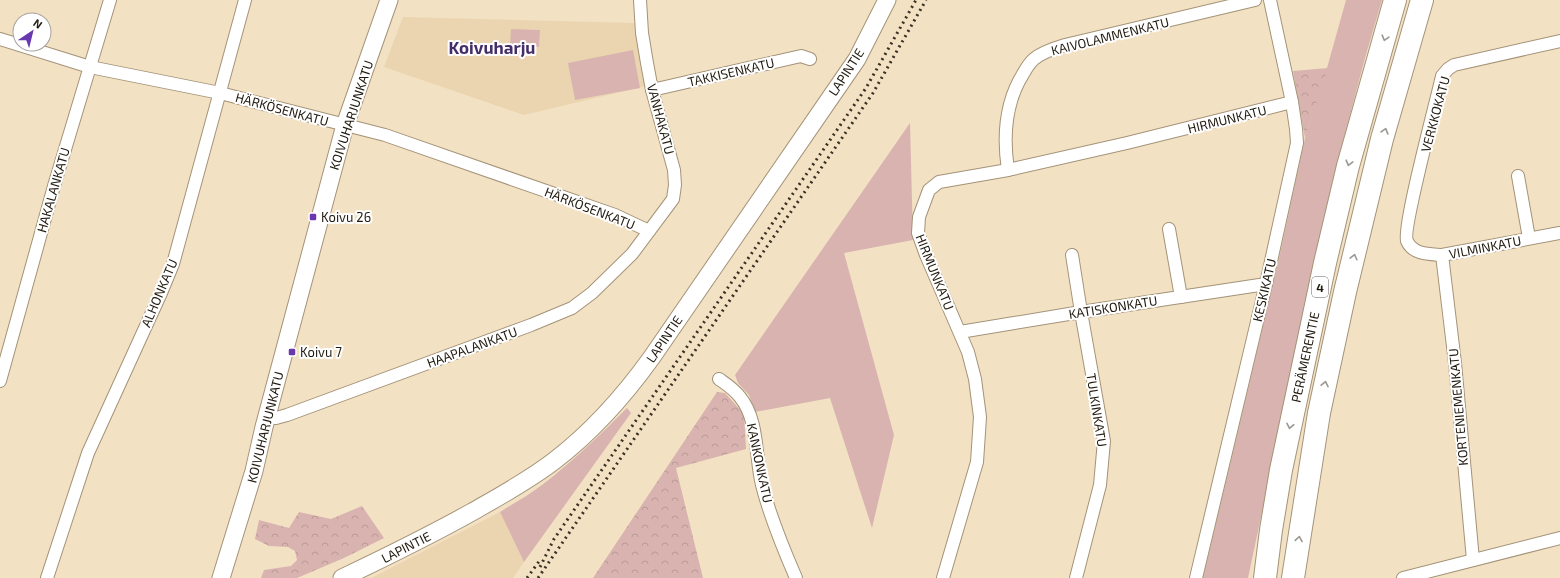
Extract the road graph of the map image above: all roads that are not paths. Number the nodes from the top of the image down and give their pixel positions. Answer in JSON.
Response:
{"nodes":[{"id":1,"x":110,"y":0,"type":"edge"},
{"id":2,"x":246,"y":0,"type":"edge"},
{"id":3,"x":389,"y":0,"type":"edge"},
{"id":4,"x":640,"y":0,"type":"edge"},
{"id":5,"x":887,"y":0,"type":"edge"},
{"id":6,"x":1255,"y":0,"type":"edge"},
{"id":7,"x":1270,"y":0,"type":"edge"},
{"id":8,"x":1395,"y":0,"type":"edge"},
{"id":9,"x":1422,"y":0,"type":"edge"},
{"id":10,"x":0,"y":39,"type":"edge"},
{"id":11,"x":1560,"y":41,"type":"edge"},
{"id":12,"x":810,"y":59,"type":"dead end"},
{"id":13,"x":90,"y":67,"type":"junction"},
{"id":14,"x":652,"y":90,"type":"junction"},
{"id":15,"x":220,"y":93,"type":"junction"},
{"id":16,"x":1292,"y":102,"type":"junction"},
{"id":17,"x":345,"y":125,"type":"junction"},
{"id":18,"x":1008,"y":170,"type":"junction"},
{"id":19,"x":1518,"y":176,"type":"dead end"},
{"id":20,"x":1169,"y":230,"type":"dead end"},
{"id":21,"x":649,"y":231,"type":"junction"},
{"id":22,"x":1560,"y":233,"type":"edge"},
{"id":23,"x":1529,"y":238,"type":"junction"},
{"id":24,"x":1412,"y":248,"type":"joint"},
{"id":25,"x":1072,"y":255,"type":"dead end"},
{"id":26,"x":1442,"y":255,"type":"junction"},
{"id":27,"x":1266,"y":284,"type":"junction"},
{"id":28,"x":1181,"y":297,"type":"junction"},
{"id":29,"x":1081,"y":312,"type":"junction"},
{"id":30,"x":960,"y":332,"type":"junction"},
{"id":31,"x":719,"y":379,"type":"dead end"},
{"id":32,"x":0,"y":381,"type":"edge"},
{"id":33,"x":267,"y":417,"type":"junction"},
{"id":34,"x":1271,"y":530,"type":"junction"},
{"id":35,"x":1560,"y":538,"type":"edge"},
{"id":36,"x":1473,"y":560,"type":"junction"},
{"id":37,"x":47,"y":578,"type":"edge"},
{"id":38,"x":221,"y":578,"type":"edge"},
{"id":39,"x":342,"y":578,"type":"edge"},
{"id":40,"x":796,"y":578,"type":"edge"},
{"id":41,"x":943,"y":578,"type":"edge"},
{"id":42,"x":1076,"y":578,"type":"edge"},
{"id":43,"x":1196,"y":578,"type":"edge"},
{"id":44,"x":1255,"y":578,"type":"edge"},
{"id":45,"x":1265,"y":578,"type":"edge"},
{"id":46,"x":1293,"y":578,"type":"edge"},
{"id":47,"x":1403,"y":578,"type":"edge"}],
"edges":[{"from":1,"to":13,"type":"street","name":"HAKALANKATU"},
{"from":2,"to":15,"type":"street","name":"ALHONKATU"},
{"from":3,"to":17,"type":"main road","name":"KOIVUHARJUNKATU"},
{"from":4,"to":14,"type":"street","name":"VANHAKATU"},
{"from":5,"to":39,"type":"main road","name":"LAPINTIE"},
{"from":6,"to":18,"type":"street","name":"KAIVOLAMMENKATU"},
{"from":7,"to":16,"type":"street","name":"KESKIKATU"},
{"from":8,"to":34,"type":"highway","name":"PERÄMERENTIE","number":"4","one_way":true},
{"from":46,"to":9,"type":"highway","name":"PERÄMERENTIE","number":"4","one_way":true},
{"from":10,"to":13,"type":"street","name":"HÄRKÖSENKATU"},
{"from":11,"to":24,"type":"street","name":"VERKKOKATU"},
{"from":12,"to":14,"type":"street","name":"TAKKISENKATU"},
{"from":13,"to":15,"type":"street","name":"HÄRKÖSENKATU"},
{"from":13,"to":32,"type":"street","name":"HAKALANKATU"},
{"from":14,"to":21,"type":"street","name":"VANHAKATU"},
{"from":15,"to":17,"type":"street","name":"HÄRKÖSENKATU"},
{"from":15,"to":37,"type":"street","name":"ALHONKATU"},
{"from":16,"to":18,"type":"street","name":"HIRMUNKATU"},
{"from":16,"to":27,"type":"street","name":"KESKIKATU"},
{"from":17,"to":21,"type":"street","name":"HÄRKÖSENKATU"},
{"from":17,"to":33,"type":"main road","name":"KOIVUHARJUNKATU"},
{"from":18,"to":30,"type":"street","name":"HIRMUNKATU"},
{"from":19,"to":23,"type":"street"},
{"from":20,"to":28,"type":"street"},
{"from":21,"to":33,"type":"street","name":"HAAPALANKATU"},
{"from":22,"to":23,"type":"street","name":"VILMINKATU"},
{"from":23,"to":26,"type":"street","name":"VILMINKATU"},
{"from":24,"to":26,"type":"street","name":"VILMINKATU"},
{"from":25,"to":29,"type":"street","name":"TULKINKATU"},
{"from":26,"to":36,"type":"street","name":"KORTENIEMENKATU"},
{"from":27,"to":28,"type":"street","name":"KATISKONKATU"},
{"from":27,"to":43,"type":"street","name":"KESKIKATU"},
{"from":28,"to":29,"type":"street","name":"KATISKONKATU"},
{"from":29,"to":30,"type":"street","name":"KATISKONKATU"},
{"from":29,"to":42,"type":"street","name":"TULKINKATU"},
{"from":30,"to":41,"type":"street","name":"HIRMUNKATU"},
{"from":31,"to":40,"type":"street","name":"KANKONKATU"},
{"from":33,"to":38,"type":"main road","name":"KOIVUHARJUNKATU"},
{"from":34,"to":44,"type":"highway"},
{"from":34,"to":45,"type":"highway","name":"PERÄMERENTIE","number":"4"},
{"from":35,"to":36,"type":"street"},
{"from":36,"to":47,"type":"street"}]}
